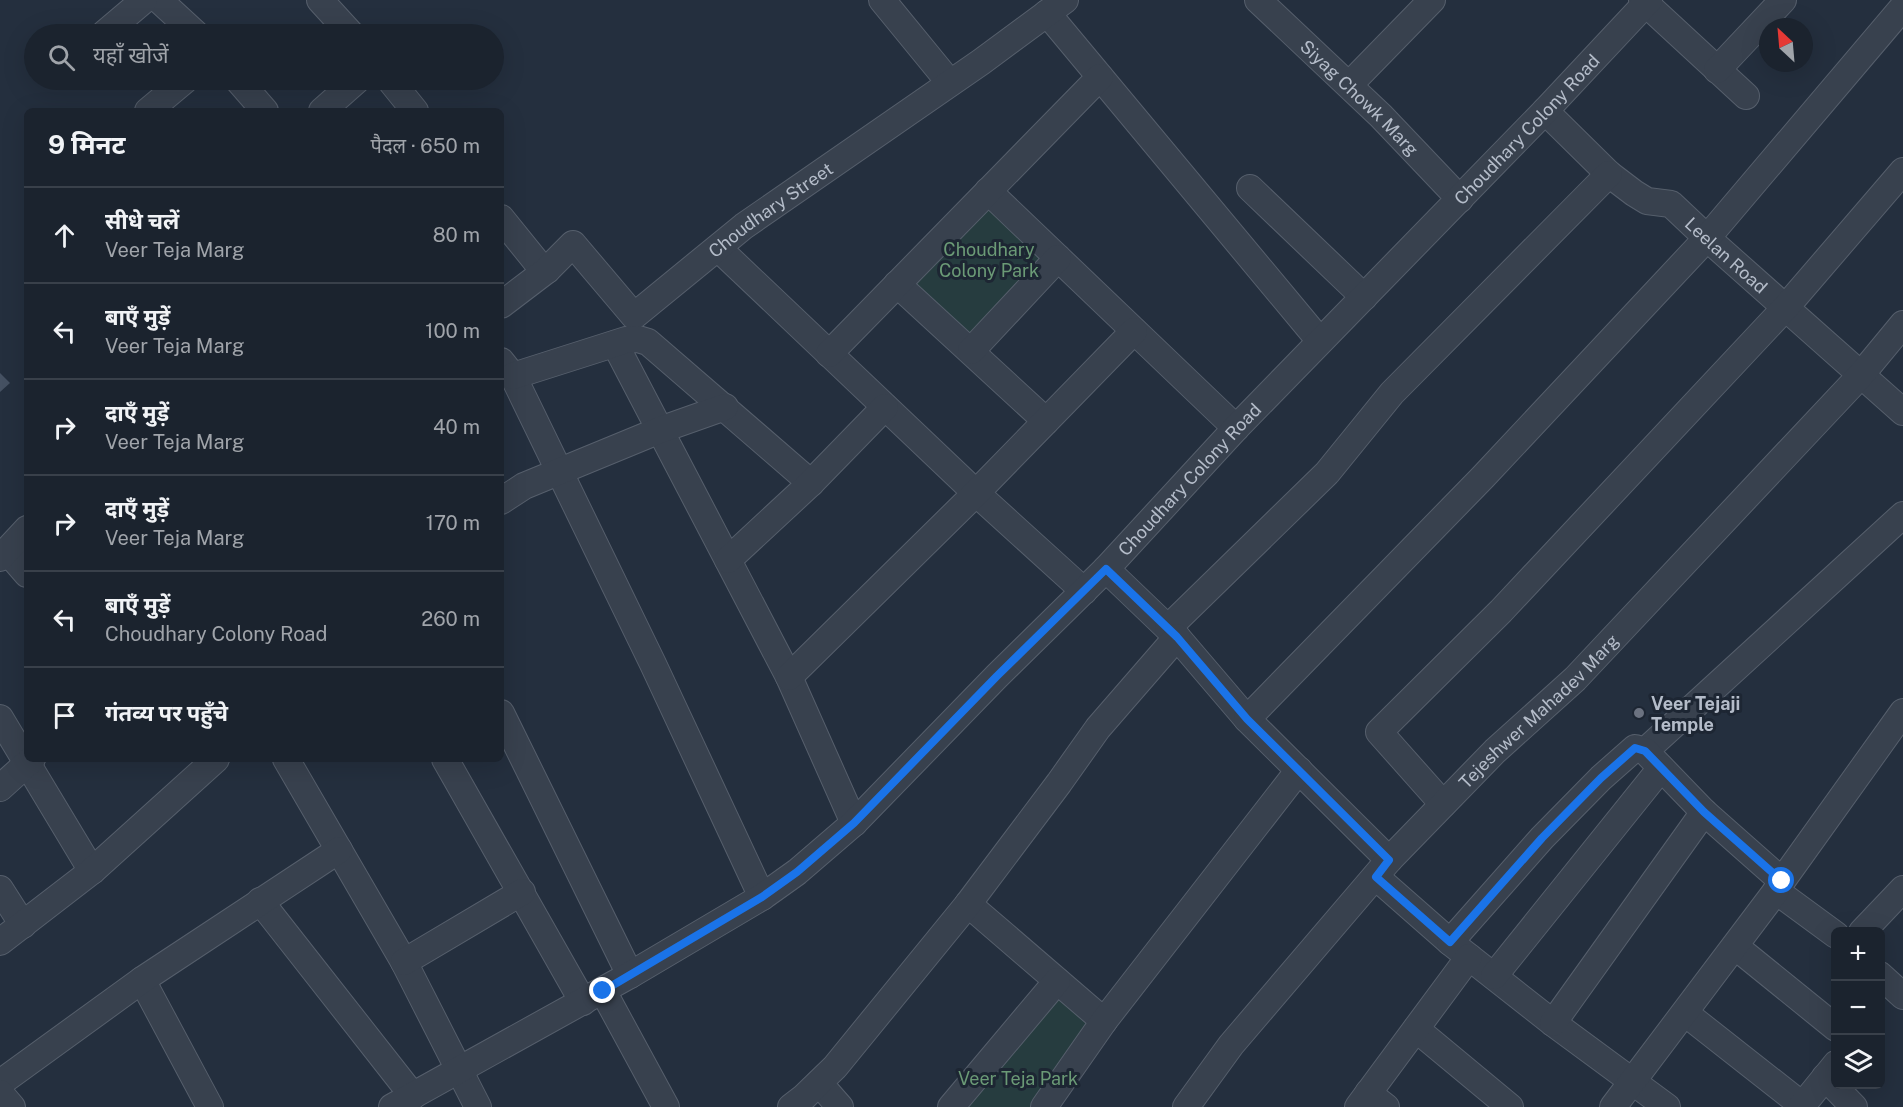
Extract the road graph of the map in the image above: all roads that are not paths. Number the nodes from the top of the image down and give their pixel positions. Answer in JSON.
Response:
{"nodes":[{"id":1,"x":144,"y":0,"type":"edge"},
{"id":2,"x":159,"y":0,"type":"edge"},
{"id":3,"x":320,"y":0,"type":"edge"},
{"id":4,"x":882,"y":0,"type":"edge"},
{"id":5,"x":1258,"y":0,"type":"edge"},
{"id":6,"x":1432,"y":0,"type":"edge"},
{"id":7,"x":1783,"y":0,"type":"edge"},
{"id":8,"x":1645,"y":1,"type":"edge"},
{"id":9,"x":1057,"y":4,"type":"edge"},
{"id":10,"x":1903,"y":7,"type":"edge"},
{"id":11,"x":116,"y":24,"type":"edge"},
{"id":12,"x":185,"y":24,"type":"edge"},
{"id":13,"x":342,"y":24,"type":"edge"},
{"id":14,"x":1717,"y":70,"type":"junction"},
{"id":15,"x":1100,"y":77,"type":"junction"},
{"id":16,"x":1352,"y":82,"type":"dead end"},
{"id":17,"x":950,"y":83,"type":"junction"},
{"id":18,"x":173,"y":90,"type":"edge"},
{"id":19,"x":247,"y":90,"type":"edge"},
{"id":20,"x":346,"y":90,"type":"edge"},
{"id":21,"x":398,"y":90,"type":"edge"},
{"id":22,"x":1746,"y":96,"type":"dead end"},
{"id":23,"x":152,"y":108,"type":"edge"},
{"id":24,"x":262,"y":108,"type":"edge"},
{"id":25,"x":325,"y":108,"type":"edge"},
{"id":26,"x":413,"y":108,"type":"edge"},
{"id":27,"x":1545,"y":111,"type":"junction"},
{"id":28,"x":1903,"y":171,"type":"edge"},
{"id":29,"x":1609,"y":174,"type":"junction"},
{"id":30,"x":1250,"y":188,"type":"dead end"},
{"id":31,"x":988,"y":191,"type":"junction"},
{"id":32,"x":1460,"y":199,"type":"junction"},
{"id":33,"x":504,"y":222,"type":"edge"},
{"id":34,"x":1707,"y":238,"type":"junction"},
{"id":35,"x":718,"y":248,"type":"junction"},
{"id":36,"x":1058,"y":258,"type":"junction"},
{"id":37,"x":547,"y":270,"type":"junction"},
{"id":38,"x":897,"y":284,"type":"junction"},
{"id":39,"x":1364,"y":297,"type":"junction"},
{"id":40,"x":504,"y":303,"type":"edge"},
{"id":41,"x":1786,"y":308,"type":"junction"},
{"id":42,"x":1903,"y":324,"type":"edge"},
{"id":43,"x":1134,"y":331,"type":"junction"},
{"id":44,"x":1320,"y":342,"type":"junction"},
{"id":45,"x":615,"y":344,"type":"junction"},
{"id":46,"x":970,"y":351,"type":"junction"},
{"id":47,"x":829,"y":354,"type":"junction"},
{"id":48,"x":507,"y":369,"type":"edge"},
{"id":49,"x":1862,"y":374,"type":"junction"},
{"id":50,"x":725,"y":406,"type":"junction"},
{"id":51,"x":885,"y":407,"type":"junction"},
{"id":52,"x":1903,"y":412,"type":"edge"},
{"id":53,"x":1046,"y":421,"type":"junction"},
{"id":54,"x":1236,"y":428,"type":"junction"},
{"id":55,"x":660,"y":430,"type":"junction"},
{"id":56,"x":559,"y":472,"type":"junction"},
{"id":57,"x":811,"y":483,"type":"junction"},
{"id":58,"x":976,"y":494,"type":"junction"},
{"id":59,"x":504,"y":499,"type":"edge"},
{"id":60,"x":1903,"y":515,"type":"edge"},
{"id":61,"x":24,"y":532,"type":"edge"},
{"id":62,"x":4,"y":554,"type":"edge"},
{"id":63,"x":728,"y":560,"type":"junction"},
{"id":64,"x":1106,"y":569,"type":"junction"},
{"id":65,"x":24,"y":571,"type":"edge"},
{"id":66,"x":1084,"y":591,"type":"junction"},
{"id":67,"x":1173,"y":632,"type":"junction"},
{"id":68,"x":789,"y":677,"type":"junction"},
{"id":69,"x":1903,"y":712,"type":"edge"},
{"id":70,"x":0,"y":718,"type":"edge"},
{"id":71,"x":504,"y":719,"type":"edge"},
{"id":72,"x":1247,"y":719,"type":"junction"},
{"id":73,"x":24,"y":753,"type":"edge"},
{"id":74,"x":1653,"y":759,"type":"junction"},
{"id":75,"x":30,"y":762,"type":"edge"},
{"id":76,"x":213,"y":762,"type":"edge"},
{"id":77,"x":288,"y":762,"type":"edge"},
{"id":78,"x":447,"y":762,"type":"edge"},
{"id":79,"x":1299,"y":770,"type":"junction"},
{"id":80,"x":0,"y":788,"type":"edge"},
{"id":81,"x":1443,"y":804,"type":"junction"},
{"id":82,"x":1704,"y":812,"type":"junction"},
{"id":83,"x":854,"y":823,"type":"junction"},
{"id":84,"x":339,"y":850,"type":"junction"},
{"id":85,"x":1382,"y":869,"type":"junction"},
{"id":86,"x":92,"y":871,"type":"junction"},
{"id":87,"x":1779,"y":886,"type":"junction"},
{"id":88,"x":0,"y":889,"type":"edge"},
{"id":89,"x":1903,"y":889,"type":"edge"},
{"id":90,"x":522,"y":892,"type":"junction"},
{"id":91,"x":762,"y":897,"type":"junction"},
{"id":92,"x":260,"y":901,"type":"junction"},
{"id":93,"x":968,"y":903,"type":"junction"},
{"id":94,"x":23,"y":925,"type":"junction"},
{"id":95,"x":1867,"y":927,"type":"edge"},
{"id":96,"x":1831,"y":931,"type":"edge"},
{"id":97,"x":0,"y":942,"type":"edge"},
{"id":98,"x":1736,"y":947,"type":"junction"},
{"id":99,"x":1460,"y":949,"type":"junction"},
{"id":100,"x":404,"y":962,"type":"junction"},
{"id":101,"x":630,"y":975,"type":"junction"},
{"id":102,"x":1494,"y":976,"type":"junction"},
{"id":103,"x":141,"y":980,"type":"junction"},
{"id":104,"x":1057,"y":981,"type":"junction"},
{"id":105,"x":593,"y":996,"type":"junction"},
{"id":106,"x":1685,"y":1013,"type":"junction"},
{"id":107,"x":1104,"y":1021,"type":"junction"},
{"id":108,"x":1553,"y":1023,"type":"junction"},
{"id":109,"x":1831,"y":1024,"type":"edge"},
{"id":110,"x":1416,"y":1029,"type":"junction"},
{"id":111,"x":459,"y":1070,"type":"junction"},
{"id":112,"x":1830,"y":1070,"type":"edge"},
{"id":113,"x":1632,"y":1082,"type":"junction"},
{"id":114,"x":0,"y":1083,"type":"edge"},
{"id":115,"x":819,"y":1083,"type":"junction"},
{"id":116,"x":0,"y":1093,"type":"edge"},
{"id":117,"x":403,"y":1101,"type":"edge"},
{"id":118,"x":1371,"y":1102,"type":"edge"},
{"id":119,"x":1802,"y":1106,"type":"edge"},
{"id":120,"x":12,"y":1107,"type":"edge"},
{"id":121,"x":210,"y":1107,"type":"edge"},
{"id":122,"x":478,"y":1107,"type":"edge"},
{"id":123,"x":666,"y":1107,"type":"edge"},
{"id":124,"x":791,"y":1107,"type":"edge"},
{"id":125,"x":840,"y":1107,"type":"edge"},
{"id":126,"x":951,"y":1107,"type":"edge"},
{"id":127,"x":1044,"y":1107,"type":"edge"},
{"id":128,"x":1186,"y":1107,"type":"edge"},
{"id":129,"x":1510,"y":1107,"type":"edge"},
{"id":130,"x":1613,"y":1107,"type":"edge"},
{"id":131,"x":1667,"y":1107,"type":"edge"},
{"id":132,"x":1854,"y":1107,"type":"edge"}],
"edges":[{"from":1,"to":11,"type":"street"},
{"from":2,"to":12,"type":"street"},
{"from":3,"to":13,"type":"street"},
{"from":4,"to":17,"type":"street"},
{"from":5,"to":32,"type":"street","name":"Siyag Chowk Marg"},
{"from":6,"to":16,"type":"street"},
{"from":7,"to":14,"type":"street"},
{"from":8,"to":14,"type":"street"},
{"from":8,"to":27,"type":"street","name":"Choudhary Colony Road"},
{"from":9,"to":15,"type":"street"},
{"from":9,"to":17,"type":"street","name":"Choudhary Street"},
{"from":10,"to":34,"type":"street"},
{"from":14,"to":22,"type":"street"},
{"from":15,"to":31,"type":"street"},
{"from":15,"to":44,"type":"street"},
{"from":17,"to":35,"type":"street","name":"Choudhary Street"},
{"from":18,"to":23,"type":"street"},
{"from":19,"to":24,"type":"street"},
{"from":20,"to":25,"type":"street"},
{"from":21,"to":26,"type":"street"},
{"from":27,"to":29,"type":"street","name":"Leelan Road"},
{"from":27,"to":32,"type":"street","name":"Choudhary Colony Road"},
{"from":28,"to":41,"type":"street"},
{"from":29,"to":34,"type":"street","name":"Leelan Road"},
{"from":29,"to":67,"type":"street"},
{"from":30,"to":39,"type":"street"},
{"from":31,"to":36,"type":"street"},
{"from":31,"to":38,"type":"street"},
{"from":32,"to":39,"type":"street","name":"Choudhary Colony Road"},
{"from":33,"to":37,"type":"street"},
{"from":34,"to":41,"type":"street","name":"Leelan Road"},
{"from":34,"to":72,"type":"street"},
{"from":35,"to":37,"type":"street","name":"Choudhary Street"},
{"from":35,"to":47,"type":"street"},
{"from":36,"to":43,"type":"street"},
{"from":36,"to":46,"type":"street"},
{"from":37,"to":40,"type":"street","name":"Choudhary Street"},
{"from":38,"to":46,"type":"street"},
{"from":38,"to":47,"type":"street"},
{"from":39,"to":44,"type":"street","name":"Choudhary Colony Road"},
{"from":41,"to":49,"type":"street","name":"Leelan Road"},
{"from":41,"to":81,"type":"street"},
{"from":42,"to":49,"type":"street","name":"Tejeshwer Mahadev Marg"},
{"from":43,"to":53,"type":"street"},
{"from":43,"to":54,"type":"street"},
{"from":44,"to":54,"type":"street","name":"Choudhary Colony Road"},
{"from":45,"to":48,"type":"street"},
{"from":45,"to":50,"type":"street"},
{"from":45,"to":55,"type":"street"},
{"from":46,"to":53,"type":"street"},
{"from":47,"to":51,"type":"street"},
{"from":48,"to":56,"type":"street"},
{"from":49,"to":52,"type":"street","name":"Leelan Road"},
{"from":49,"to":81,"type":"street","name":"Tejeshwer Mahadev Marg"},
{"from":50,"to":55,"type":"street"},
{"from":50,"to":57,"type":"street"},
{"from":51,"to":57,"type":"street"},
{"from":51,"to":58,"type":"street"},
{"from":53,"to":58,"type":"street"},
{"from":54,"to":64,"type":"street","name":"Choudhary Colony Road"},
{"from":55,"to":56,"type":"street"},
{"from":55,"to":63,"type":"street"},
{"from":56,"to":59,"type":"street"},
{"from":56,"to":91,"type":"street"},
{"from":57,"to":63,"type":"street"},
{"from":58,"to":66,"type":"street"},
{"from":58,"to":68,"type":"street"},
{"from":60,"to":74,"type":"street"},
{"from":61,"to":62,"type":"street"},
{"from":62,"to":65,"type":"street"},
{"from":63,"to":68,"type":"street"},
{"from":64,"to":66,"type":"street","name":"Choudhary Colony Road"},
{"from":64,"to":67,"type":"street"},
{"from":66,"to":83,"type":"street","name":"Choudhary Colony Road"},
{"from":67,"to":72,"type":"street"},
{"from":67,"to":93,"type":"street"},
{"from":68,"to":83,"type":"street"},
{"from":69,"to":87,"type":"street"},
{"from":70,"to":73,"type":"street"},
{"from":71,"to":101,"type":"street"},
{"from":72,"to":79,"type":"street"},
{"from":74,"to":82,"type":"street"},
{"from":74,"to":99,"type":"street"},
{"from":74,"to":102,"type":"street"},
{"from":75,"to":80,"type":"street"},
{"from":75,"to":86,"type":"street"},
{"from":76,"to":86,"type":"street"},
{"from":77,"to":84,"type":"street"},
{"from":78,"to":90,"type":"street"},
{"from":79,"to":85,"type":"street"},
{"from":79,"to":107,"type":"street"},
{"from":81,"to":85,"type":"street","name":"Tejeshwer Mahadev Marg"},
{"from":82,"to":87,"type":"street"},
{"from":82,"to":108,"type":"street"},
{"from":83,"to":91,"type":"street","name":"Choudhary Colony Road"},
{"from":84,"to":92,"type":"street"},
{"from":84,"to":100,"type":"street"},
{"from":85,"to":99,"type":"street"},
{"from":85,"to":128,"type":"street","name":"Tejeshwer Mahadev Marg"},
{"from":86,"to":94,"type":"street"},
{"from":87,"to":96,"type":"street"},
{"from":87,"to":98,"type":"street"},
{"from":88,"to":94,"type":"street"},
{"from":89,"to":95,"type":"street"},
{"from":90,"to":100,"type":"street"},
{"from":90,"to":105,"type":"street"},
{"from":91,"to":101,"type":"street","name":"Choudhary Colony Road"},
{"from":92,"to":103,"type":"street"},
{"from":92,"to":117,"type":"street"},
{"from":93,"to":104,"type":"street"},
{"from":93,"to":115,"type":"street"},
{"from":94,"to":97,"type":"street"},
{"from":98,"to":106,"type":"street"},
{"from":98,"to":109,"type":"street"},
{"from":99,"to":102,"type":"street"},
{"from":99,"to":110,"type":"street"},
{"from":100,"to":111,"type":"street"},
{"from":101,"to":105,"type":"street","name":"Choudhary Colony Road"},
{"from":102,"to":108,"type":"street"},
{"from":103,"to":114,"type":"street"},
{"from":103,"to":121,"type":"street"},
{"from":104,"to":107,"type":"street"},
{"from":104,"to":126,"type":"street"},
{"from":105,"to":111,"type":"street","name":"Choudhary Colony Road"},
{"from":105,"to":123,"type":"street"},
{"from":106,"to":113,"type":"street"},
{"from":106,"to":119,"type":"street"},
{"from":107,"to":127,"type":"street"},
{"from":108,"to":113,"type":"street"},
{"from":110,"to":118,"type":"street"},
{"from":110,"to":129,"type":"street"},
{"from":111,"to":117,"type":"street","name":"Choudhary Colony Road"},
{"from":111,"to":122,"type":"street"},
{"from":112,"to":119,"type":"street"},
{"from":112,"to":132,"type":"street"},
{"from":113,"to":130,"type":"street"},
{"from":113,"to":131,"type":"street"},
{"from":115,"to":124,"type":"street"},
{"from":115,"to":125,"type":"street"},
{"from":116,"to":120,"type":"street"}]}
